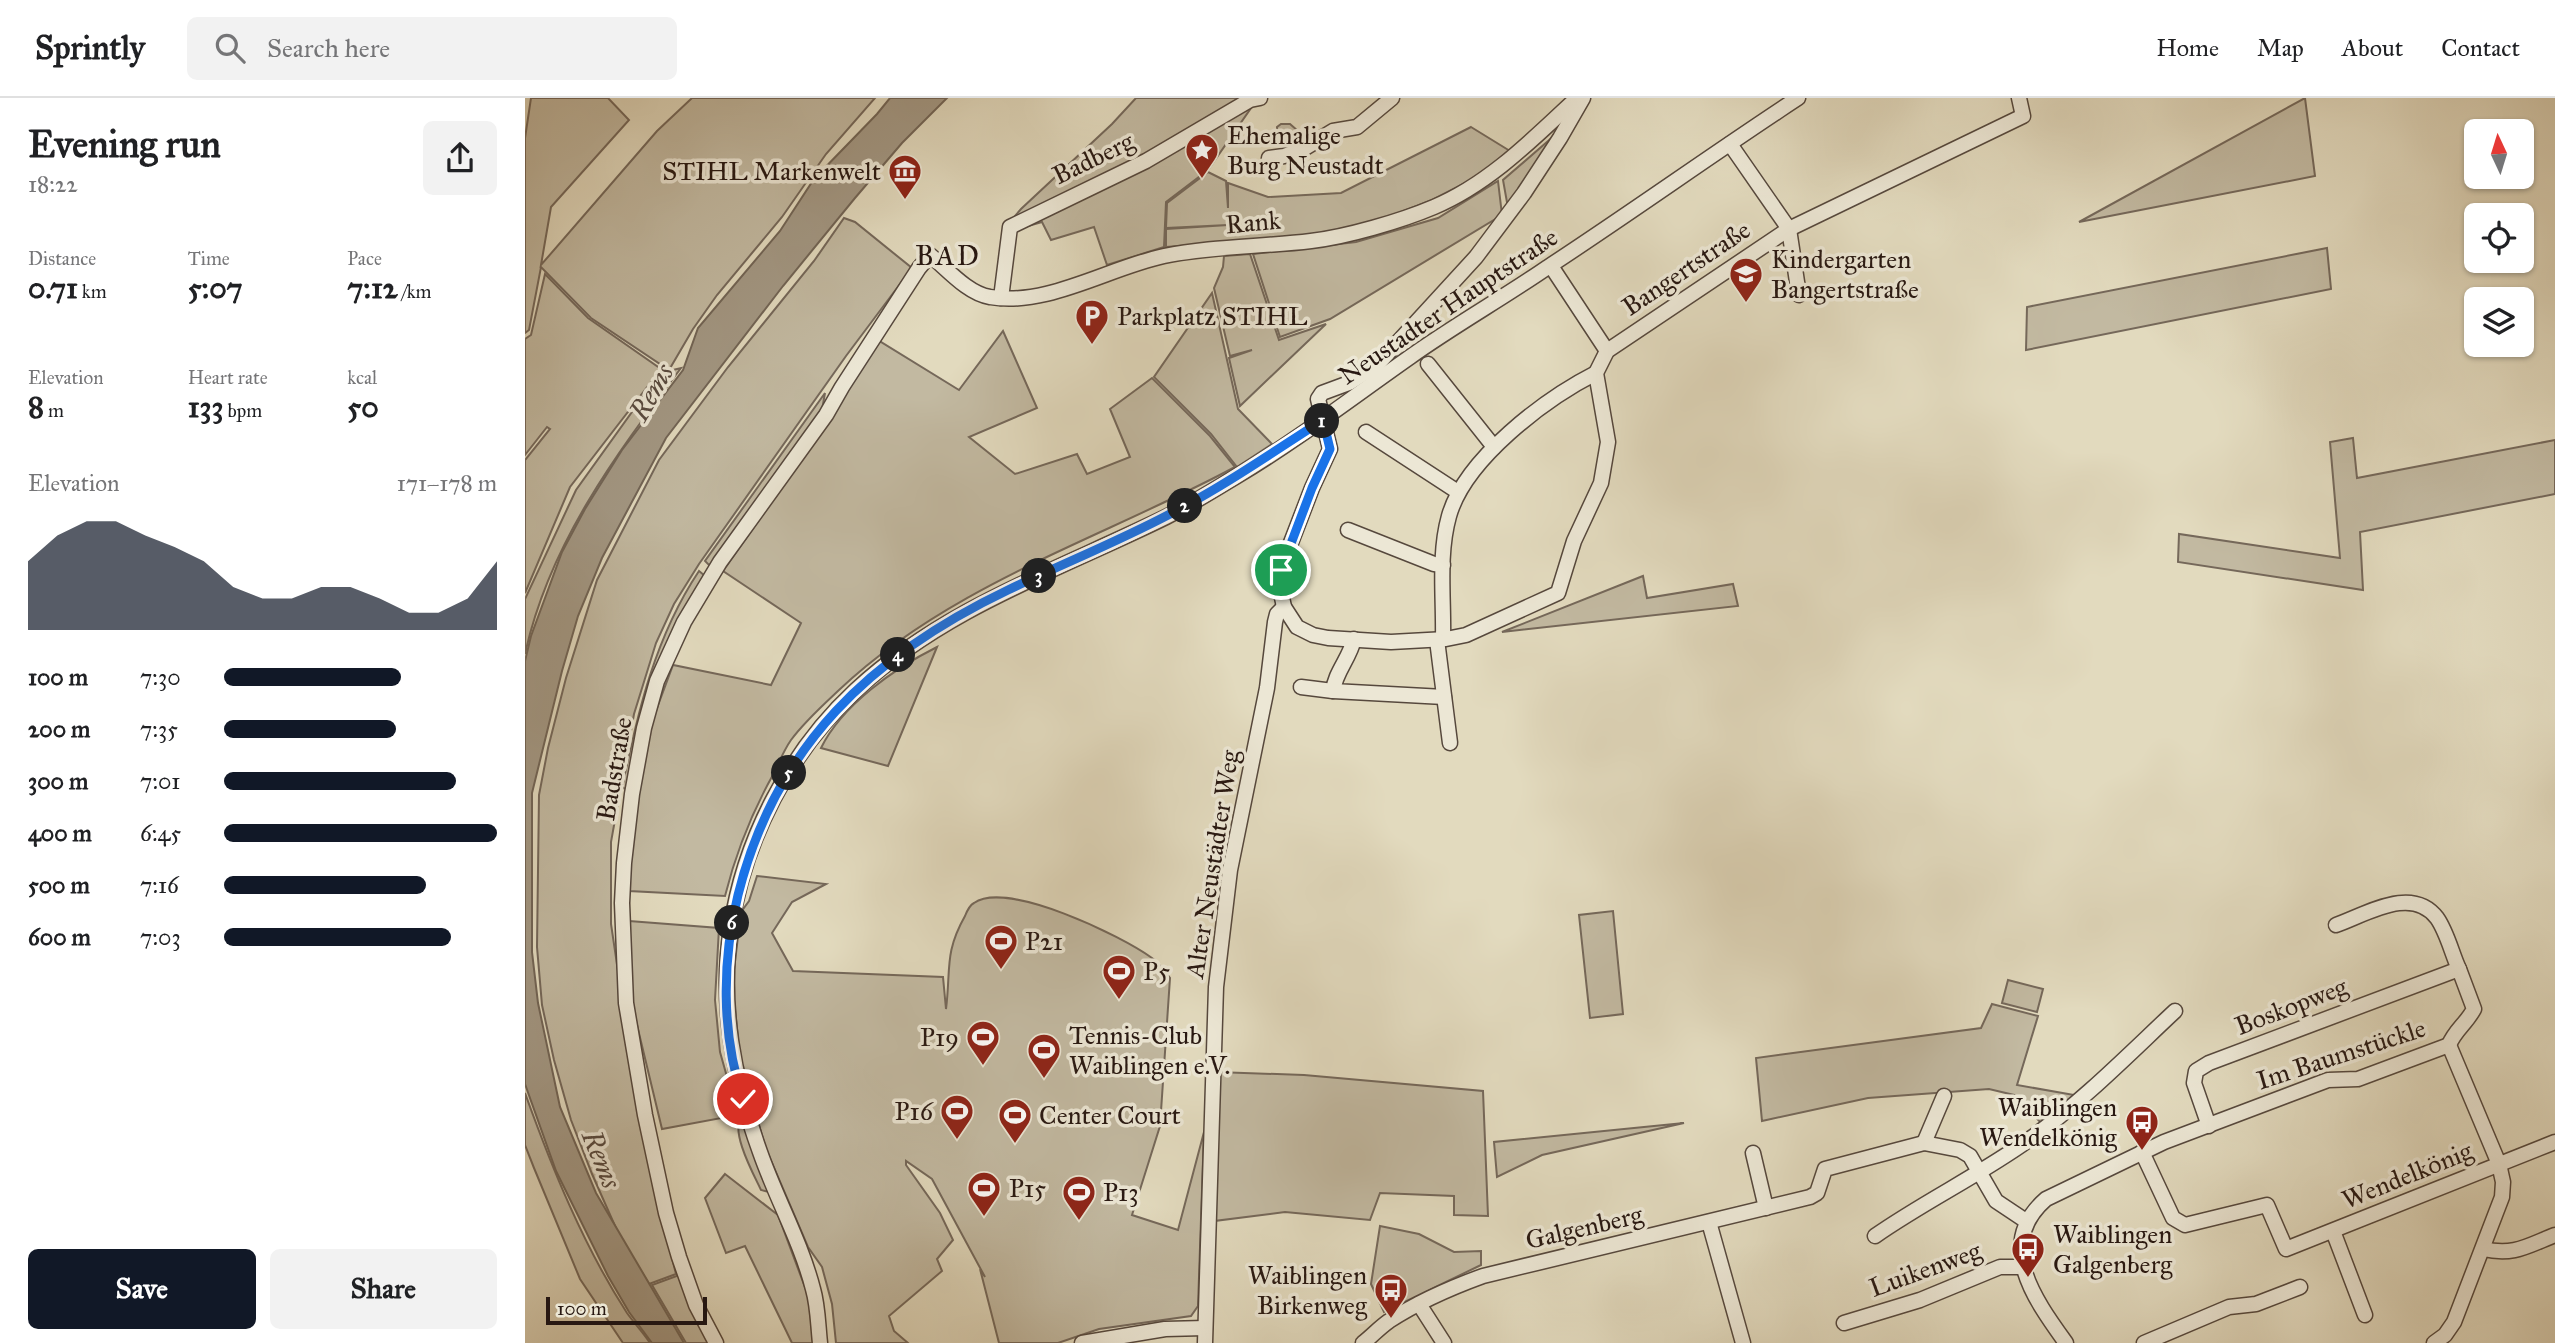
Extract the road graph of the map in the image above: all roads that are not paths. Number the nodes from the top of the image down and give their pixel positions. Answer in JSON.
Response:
{"nodes":[{"id":1,"x":1260,"y":98,"type":"edge"},
{"id":2,"x":1392,"y":98,"type":"edge"},
{"id":3,"x":1577,"y":98,"type":"edge"},
{"id":4,"x":1583,"y":98,"type":"edge"},
{"id":5,"x":1798,"y":98,"type":"edge"},
{"id":6,"x":2019,"y":98,"type":"edge"},
{"id":7,"x":1730,"y":144,"type":"junction"},
{"id":8,"x":1269,"y":158,"type":"dead end"},
{"id":9,"x":1789,"y":229,"type":"junction"},
{"id":10,"x":1551,"y":266,"type":"junction"},
{"id":11,"x":919,"y":268,"type":"joint"},
{"id":12,"x":1799,"y":295,"type":"dead end"},
{"id":13,"x":1001,"y":298,"type":"junction"},
{"id":14,"x":1607,"y":351,"type":"junction"},
{"id":15,"x":1428,"y":364,"type":"dead end"},
{"id":16,"x":1596,"y":373,"type":"junction"},
{"id":17,"x":1323,"y":420,"type":"junction"},
{"id":18,"x":1366,"y":432,"type":"dead end"},
{"id":19,"x":1494,"y":447,"type":"junction"},
{"id":20,"x":1458,"y":492,"type":"junction"},
{"id":21,"x":1348,"y":530,"type":"dead end"},
{"id":22,"x":1443,"y":565,"type":"junction"},
{"id":23,"x":1284,"y":607,"type":"junction"},
{"id":24,"x":1354,"y":639,"type":"junction"},
{"id":25,"x":1440,"y":639,"type":"junction"},
{"id":26,"x":1301,"y":687,"type":"dead end"},
{"id":27,"x":1333,"y":691,"type":"junction"},
{"id":28,"x":1444,"y":697,"type":"junction"},
{"id":29,"x":1450,"y":743,"type":"dead end"},
{"id":30,"x":2336,"y":925,"type":"dead end"},
{"id":31,"x":2459,"y":969,"type":"junction"},
{"id":32,"x":2175,"y":1011,"type":"dead end"},
{"id":33,"x":2449,"y":1045,"type":"junction"},
{"id":34,"x":1944,"y":1096,"type":"dead end"},
{"id":35,"x":2209,"y":1126,"type":"junction"},
{"id":36,"x":2555,"y":1142,"type":"edge"},
{"id":37,"x":1924,"y":1143,"type":"junction"},
{"id":38,"x":2142,"y":1152,"type":"junction"},
{"id":39,"x":1753,"y":1153,"type":"dead end"},
{"id":40,"x":2499,"y":1164,"type":"junction"},
{"id":41,"x":1981,"y":1173,"type":"junction"},
{"id":42,"x":1766,"y":1208,"type":"junction"},
{"id":43,"x":2027,"y":1221,"type":"junction"},
{"id":44,"x":1709,"y":1222,"type":"junction"},
{"id":45,"x":2333,"y":1231,"type":"junction"},
{"id":46,"x":2555,"y":1235,"type":"edge"},
{"id":47,"x":1874,"y":1236,"type":"dead end"},
{"id":48,"x":2483,"y":1249,"type":"junction"},
{"id":49,"x":2024,"y":1267,"type":"junction"},
{"id":50,"x":2299,"y":1287,"type":"dead end"},
{"id":51,"x":1419,"y":1304,"type":"junction"},
{"id":52,"x":2365,"y":1315,"type":"dead end"},
{"id":53,"x":1844,"y":1322,"type":"dead end"},
{"id":54,"x":1205,"y":1328,"type":"junction"},
{"id":55,"x":716,"y":1343,"type":"edge"},
{"id":56,"x":820,"y":1343,"type":"edge"},
{"id":57,"x":1082,"y":1343,"type":"edge"},
{"id":58,"x":1205,"y":1343,"type":"edge"},
{"id":59,"x":1363,"y":1343,"type":"edge"},
{"id":60,"x":1444,"y":1343,"type":"edge"},
{"id":61,"x":1743,"y":1343,"type":"edge"},
{"id":62,"x":2066,"y":1343,"type":"edge"},
{"id":63,"x":2144,"y":1343,"type":"edge"},
{"id":64,"x":2434,"y":1343,"type":"edge"}],
"edges":[{"from":1,"to":13,"type":"street","name":"Badberg"},
{"from":2,"to":8,"type":"street"},
{"from":3,"to":13,"type":"street","name":"Rank"},
{"from":4,"to":17,"type":"street"},
{"from":5,"to":7,"type":"street","name":"Neustadter Hauptstraße"},
{"from":6,"to":9,"type":"street","name":"Bangertstraße"},
{"from":7,"to":9,"type":"street"},
{"from":7,"to":10,"type":"street","name":"Neustadter Hauptstraße"},
{"from":9,"to":12,"type":"street"},
{"from":9,"to":14,"type":"street","name":"Bangertstraße"},
{"from":10,"to":14,"type":"street"},
{"from":10,"to":17,"type":"street","name":"Neustadter Hauptstraße"},
{"from":11,"to":13,"type":"street","name":"Rank"},
{"from":11,"to":55,"type":"street","name":"Badstraße"},
{"from":14,"to":16,"type":"street","name":"Bangertstraße"},
{"from":15,"to":19,"type":"street"},
{"from":16,"to":19,"type":"street"},
{"from":16,"to":25,"type":"street"},
{"from":17,"to":23,"type":"street"},
{"from":17,"to":56,"type":"street","name":"Neustadter Hauptstraße"},
{"from":18,"to":20,"type":"street"},
{"from":19,"to":20,"type":"street"},
{"from":20,"to":22,"type":"street"},
{"from":21,"to":22,"type":"street"},
{"from":22,"to":25,"type":"street"},
{"from":23,"to":24,"type":"street"},
{"from":23,"to":54,"type":"street","name":"Alter Neustädter Weg"},
{"from":24,"to":25,"type":"street"},
{"from":24,"to":27,"type":"street"},
{"from":25,"to":28,"type":"street"},
{"from":26,"to":27,"type":"street"},
{"from":27,"to":28,"type":"street"},
{"from":28,"to":29,"type":"street"},
{"from":30,"to":31,"type":"street"},
{"from":31,"to":33,"type":"street"},
{"from":31,"to":35,"type":"street","name":"Boskopweg"},
{"from":32,"to":41,"type":"street"},
{"from":33,"to":35,"type":"street","name":"Im Baumstückle"},
{"from":33,"to":40,"type":"street","name":"Im Baumstückle"},
{"from":34,"to":37,"type":"street"},
{"from":35,"to":38,"type":"street","name":"Im Baumstückle"},
{"from":36,"to":40,"type":"street","name":"Wendelkönig"},
{"from":37,"to":41,"type":"street"},
{"from":37,"to":42,"type":"street","name":"Galgenberg"},
{"from":38,"to":43,"type":"street"},
{"from":38,"to":45,"type":"street","name":"Wendelkönig"},
{"from":39,"to":42,"type":"street"},
{"from":40,"to":45,"type":"street","name":"Wendelkönig"},
{"from":40,"to":48,"type":"street","name":"Im Baumstückle"},
{"from":41,"to":43,"type":"street"},
{"from":41,"to":47,"type":"street"},
{"from":42,"to":44,"type":"street","name":"Galgenberg"},
{"from":43,"to":49,"type":"street"},
{"from":44,"to":51,"type":"street","name":"Galgenberg"},
{"from":44,"to":61,"type":"street"},
{"from":45,"to":52,"type":"street","name":"Wendelkönig"},
{"from":46,"to":48,"type":"street"},
{"from":48,"to":64,"type":"street","name":"Im Baumstückle"},
{"from":49,"to":53,"type":"street","name":"Luikenweg"},
{"from":49,"to":62,"type":"street"},
{"from":50,"to":63,"type":"street"},
{"from":51,"to":59,"type":"street","name":"Galgenberg"},
{"from":51,"to":60,"type":"street"},
{"from":54,"to":57,"type":"street"},
{"from":54,"to":58,"type":"street","name":"Alter Neustädter Weg"}]}
